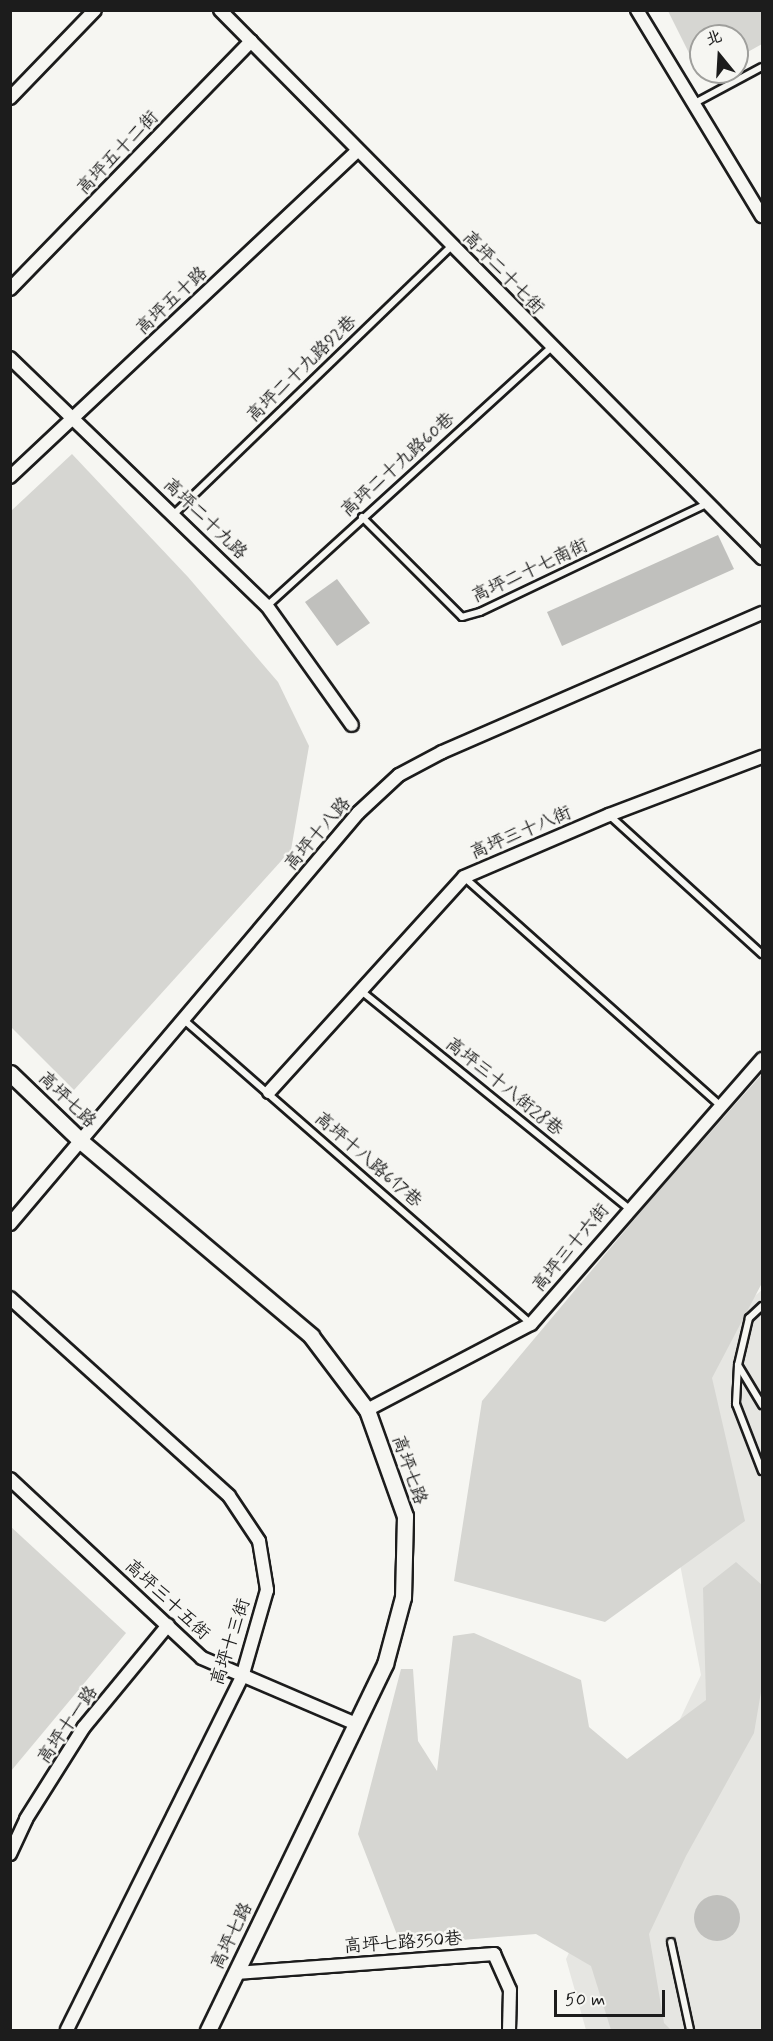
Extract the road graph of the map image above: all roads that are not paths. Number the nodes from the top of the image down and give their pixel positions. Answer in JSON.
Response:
{"nodes":[{"id":1,"x":95,"y":10,"type":"edge"},
{"id":2,"x":220,"y":10,"type":"edge"},
{"id":3,"x":637,"y":10,"type":"edge"},
{"id":4,"x":251,"y":41,"type":"junction"},
{"id":5,"x":762,"y":67,"type":"edge"},
{"id":6,"x":10,"y":98,"type":"edge"},
{"id":7,"x":693,"y":104,"type":"junction"},
{"id":8,"x":357,"y":151,"type":"junction"},
{"id":9,"x":762,"y":216,"type":"edge"},
{"id":10,"x":452,"y":246,"type":"junction"},
{"id":11,"x":10,"y":289,"type":"edge"},
{"id":12,"x":551,"y":348,"type":"junction"},
{"id":13,"x":10,"y":358,"type":"edge"},
{"id":14,"x":73,"y":418,"type":"junction"},
{"id":15,"x":10,"y":477,"type":"edge"},
{"id":16,"x":706,"y":504,"type":"junction"},
{"id":17,"x":174,"y":514,"type":"junction"},
{"id":18,"x":362,"y":518,"type":"junction"},
{"id":19,"x":762,"y":558,"type":"edge"},
{"id":20,"x":267,"y":606,"type":"junction"},
{"id":21,"x":762,"y":613,"type":"edge"},
{"id":22,"x":352,"y":725,"type":"dead end"},
{"id":23,"x":762,"y":757,"type":"edge"},
{"id":24,"x":609,"y":814,"type":"junction"},
{"id":25,"x":464,"y":877,"type":"junction"},
{"id":26,"x":762,"y":954,"type":"edge"},
{"id":27,"x":360,"y":990,"type":"junction"},
{"id":28,"x":184,"y":1020,"type":"junction"},
{"id":29,"x":762,"y":1059,"type":"edge"},
{"id":30,"x":10,"y":1072,"type":"edge"},
{"id":31,"x":269,"y":1092,"type":"junction"},
{"id":32,"x":719,"y":1104,"type":"junction"},
{"id":33,"x":83,"y":1143,"type":"junction"},
{"id":34,"x":628,"y":1208,"type":"junction"},
{"id":35,"x":10,"y":1224,"type":"edge"},
{"id":36,"x":10,"y":1298,"type":"edge"},
{"id":37,"x":762,"y":1306,"type":"edge"},
{"id":38,"x":531,"y":1324,"type":"junction"},
{"id":39,"x":738,"y":1365,"type":"junction"},
{"id":40,"x":762,"y":1405,"type":"edge"},
{"id":41,"x":367,"y":1410,"type":"junction"},
{"id":42,"x":762,"y":1471,"type":"edge"},
{"id":43,"x":10,"y":1479,"type":"edge"},
{"id":44,"x":168,"y":1625,"type":"junction"},
{"id":45,"x":242,"y":1677,"type":"junction"},
{"id":46,"x":356,"y":1724,"type":"junction"},
{"id":47,"x":10,"y":1854,"type":"edge"},
{"id":48,"x":671,"y":1942,"type":"dead end"},
{"id":49,"x":236,"y":1973,"type":"junction"},
{"id":50,"x":67,"y":2031,"type":"edge"},
{"id":51,"x":208,"y":2031,"type":"edge"},
{"id":52,"x":509,"y":2031,"type":"edge"},
{"id":53,"x":690,"y":2031,"type":"edge"}],
"edges":[{"from":1,"to":6,"type":"street"},
{"from":2,"to":4,"type":"street","name":"高坪二十七街"},
{"from":3,"to":7,"type":"street"},
{"from":4,"to":8,"type":"street","name":"高坪二十七街"},
{"from":4,"to":11,"type":"street","name":"高坪五十二街"},
{"from":5,"to":7,"type":"lane"},
{"from":7,"to":9,"type":"street"},
{"from":8,"to":10,"type":"street","name":"高坪二十七街"},
{"from":8,"to":14,"type":"street","name":"高坪五十路"},
{"from":10,"to":12,"type":"street","name":"高坪二十七街"},
{"from":10,"to":17,"type":"lane","name":"高坪二十九路92巷"},
{"from":12,"to":16,"type":"street","name":"高坪二十七街"},
{"from":12,"to":18,"type":"lane","name":"高坪二十九路60巷"},
{"from":13,"to":14,"type":"street","name":"高坪二十九路"},
{"from":14,"to":15,"type":"street","name":"高坪五十路"},
{"from":14,"to":17,"type":"street","name":"高坪二十九路"},
{"from":16,"to":18,"type":"lane","name":"高坪二十七南街"},
{"from":16,"to":19,"type":"street","name":"高坪二十七街"},
{"from":17,"to":20,"type":"street","name":"高坪二十九路"},
{"from":18,"to":20,"type":"lane","name":"高坪二十九路60巷"},
{"from":20,"to":22,"type":"street","name":"高坪二十九路"},
{"from":21,"to":28,"type":"street","name":"高坪十八路"},
{"from":23,"to":24,"type":"street","name":"高坪三十八街"},
{"from":24,"to":25,"type":"street","name":"高坪三十八街"},
{"from":24,"to":26,"type":"lane"},
{"from":25,"to":27,"type":"street","name":"高坪三十八街"},
{"from":25,"to":32,"type":"lane"},
{"from":27,"to":31,"type":"street","name":"高坪三十八街"},
{"from":27,"to":34,"type":"lane","name":"高坪三十八街28巷"},
{"from":28,"to":31,"type":"lane","name":"高坪十八路617巷"},
{"from":28,"to":33,"type":"street","name":"高坪十八路"},
{"from":29,"to":32,"type":"street","name":"高坪三十六街"},
{"from":30,"to":33,"type":"street","name":"高坪七路"},
{"from":31,"to":38,"type":"lane","name":"高坪十八路617巷"},
{"from":32,"to":34,"type":"street","name":"高坪三十六街"},
{"from":33,"to":35,"type":"street","name":"高坪十八路"},
{"from":33,"to":41,"type":"street","name":"高坪七路"},
{"from":34,"to":38,"type":"street","name":"高坪三十六街"},
{"from":36,"to":45,"type":"street","name":"高坪十三街"},
{"from":37,"to":39,"type":"lane"},
{"from":38,"to":41,"type":"street","name":"高坪三十六街"},
{"from":39,"to":40,"type":"lane"},
{"from":39,"to":42,"type":"lane"},
{"from":41,"to":46,"type":"street","name":"高坪七路"},
{"from":43,"to":44,"type":"street","name":"高坪三十五街"},
{"from":44,"to":45,"type":"street","name":"高坪三十五街"},
{"from":44,"to":47,"type":"street","name":"高坪十一路"},
{"from":45,"to":46,"type":"street","name":"高坪三十五街"},
{"from":45,"to":50,"type":"street","name":"高坪十三街"},
{"from":46,"to":49,"type":"street","name":"高坪七路"},
{"from":48,"to":53,"type":"lane"},
{"from":49,"to":51,"type":"street","name":"高坪七路"},
{"from":49,"to":52,"type":"street","name":"高坪七路350巷"}]}
